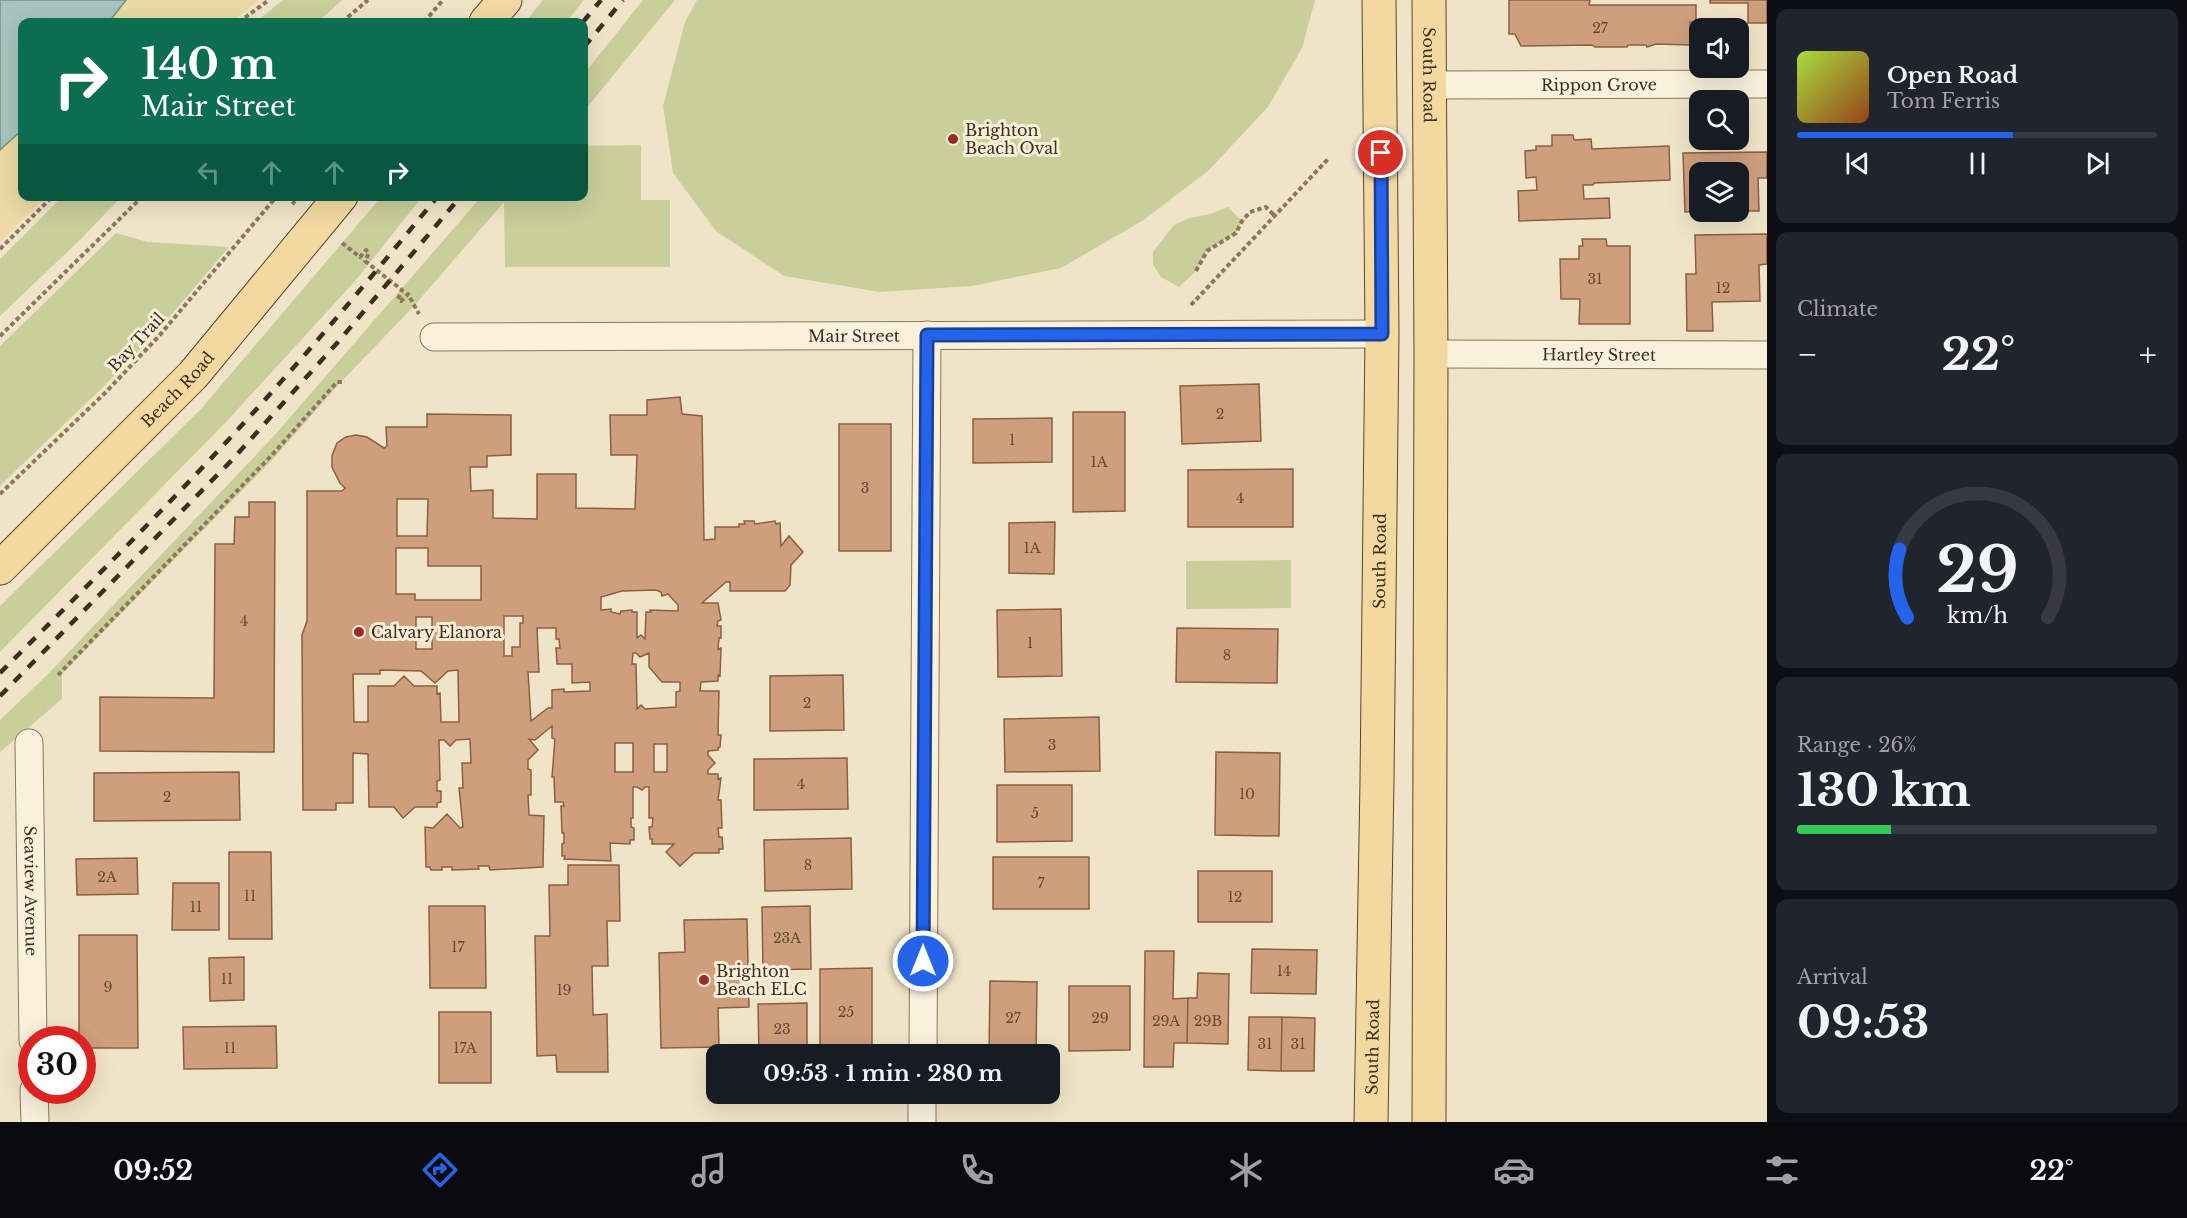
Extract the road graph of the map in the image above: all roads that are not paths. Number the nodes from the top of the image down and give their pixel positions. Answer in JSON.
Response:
{"nodes":[{"id":1,"x":505,"y":0,"type":"edge"},
{"id":2,"x":1379,"y":0,"type":"edge"},
{"id":3,"x":1429,"y":0,"type":"edge"},
{"id":4,"x":489,"y":18,"type":"edge"},
{"id":5,"x":1767,"y":84,"type":"edge"},
{"id":6,"x":1380,"y":85,"type":"junction"},
{"id":7,"x":1429,"y":85,"type":"junction"},
{"id":8,"x":337,"y":201,"type":"edge"},
{"id":9,"x":1382,"y":334,"type":"junction"},
{"id":10,"x":927,"y":335,"type":"junction"},
{"id":11,"x":434,"y":337,"type":"road end"},
{"id":12,"x":1431,"y":354,"type":"junction"},
{"id":13,"x":1767,"y":355,"type":"edge"},
{"id":14,"x":0,"y":568,"type":"edge"},
{"id":15,"x":29,"y":743,"type":"dead end"},
{"id":16,"x":33,"y":1026,"type":"edge"},
{"id":17,"x":923,"y":1044,"type":"edge"},
{"id":18,"x":34,"y":1104,"type":"edge"},
{"id":19,"x":922,"y":1104,"type":"edge"},
{"id":20,"x":35,"y":1122,"type":"edge"},
{"id":21,"x":922,"y":1122,"type":"edge"},
{"id":22,"x":1371,"y":1122,"type":"edge"},
{"id":23,"x":1429,"y":1122,"type":"edge"}],
"edges":[{"from":1,"to":4,"type":"main road"},
{"from":2,"to":6,"type":"main road","name":"South Road"},
{"from":3,"to":7,"type":"main road","name":"South Road"},
{"from":5,"to":7,"type":"street","name":"Rippon Grove"},
{"from":6,"to":7,"type":"main road"},
{"from":6,"to":9,"type":"main road","name":"South Road"},
{"from":7,"to":12,"type":"main road","name":"South Road"},
{"from":8,"to":14,"type":"main road","name":"Beach Road"},
{"from":9,"to":10,"type":"street","name":"Mair Street"},
{"from":9,"to":22,"type":"main road","name":"South Road"},
{"from":10,"to":11,"type":"street","name":"Mair Street"},
{"from":10,"to":17,"type":"street"},
{"from":12,"to":13,"type":"street","name":"Hartley Street"},
{"from":12,"to":23,"type":"main road","name":"South Road"},
{"from":15,"to":16,"type":"street","name":"Seaview Avenue"},
{"from":18,"to":20,"type":"street"},
{"from":19,"to":21,"type":"street"}]}
